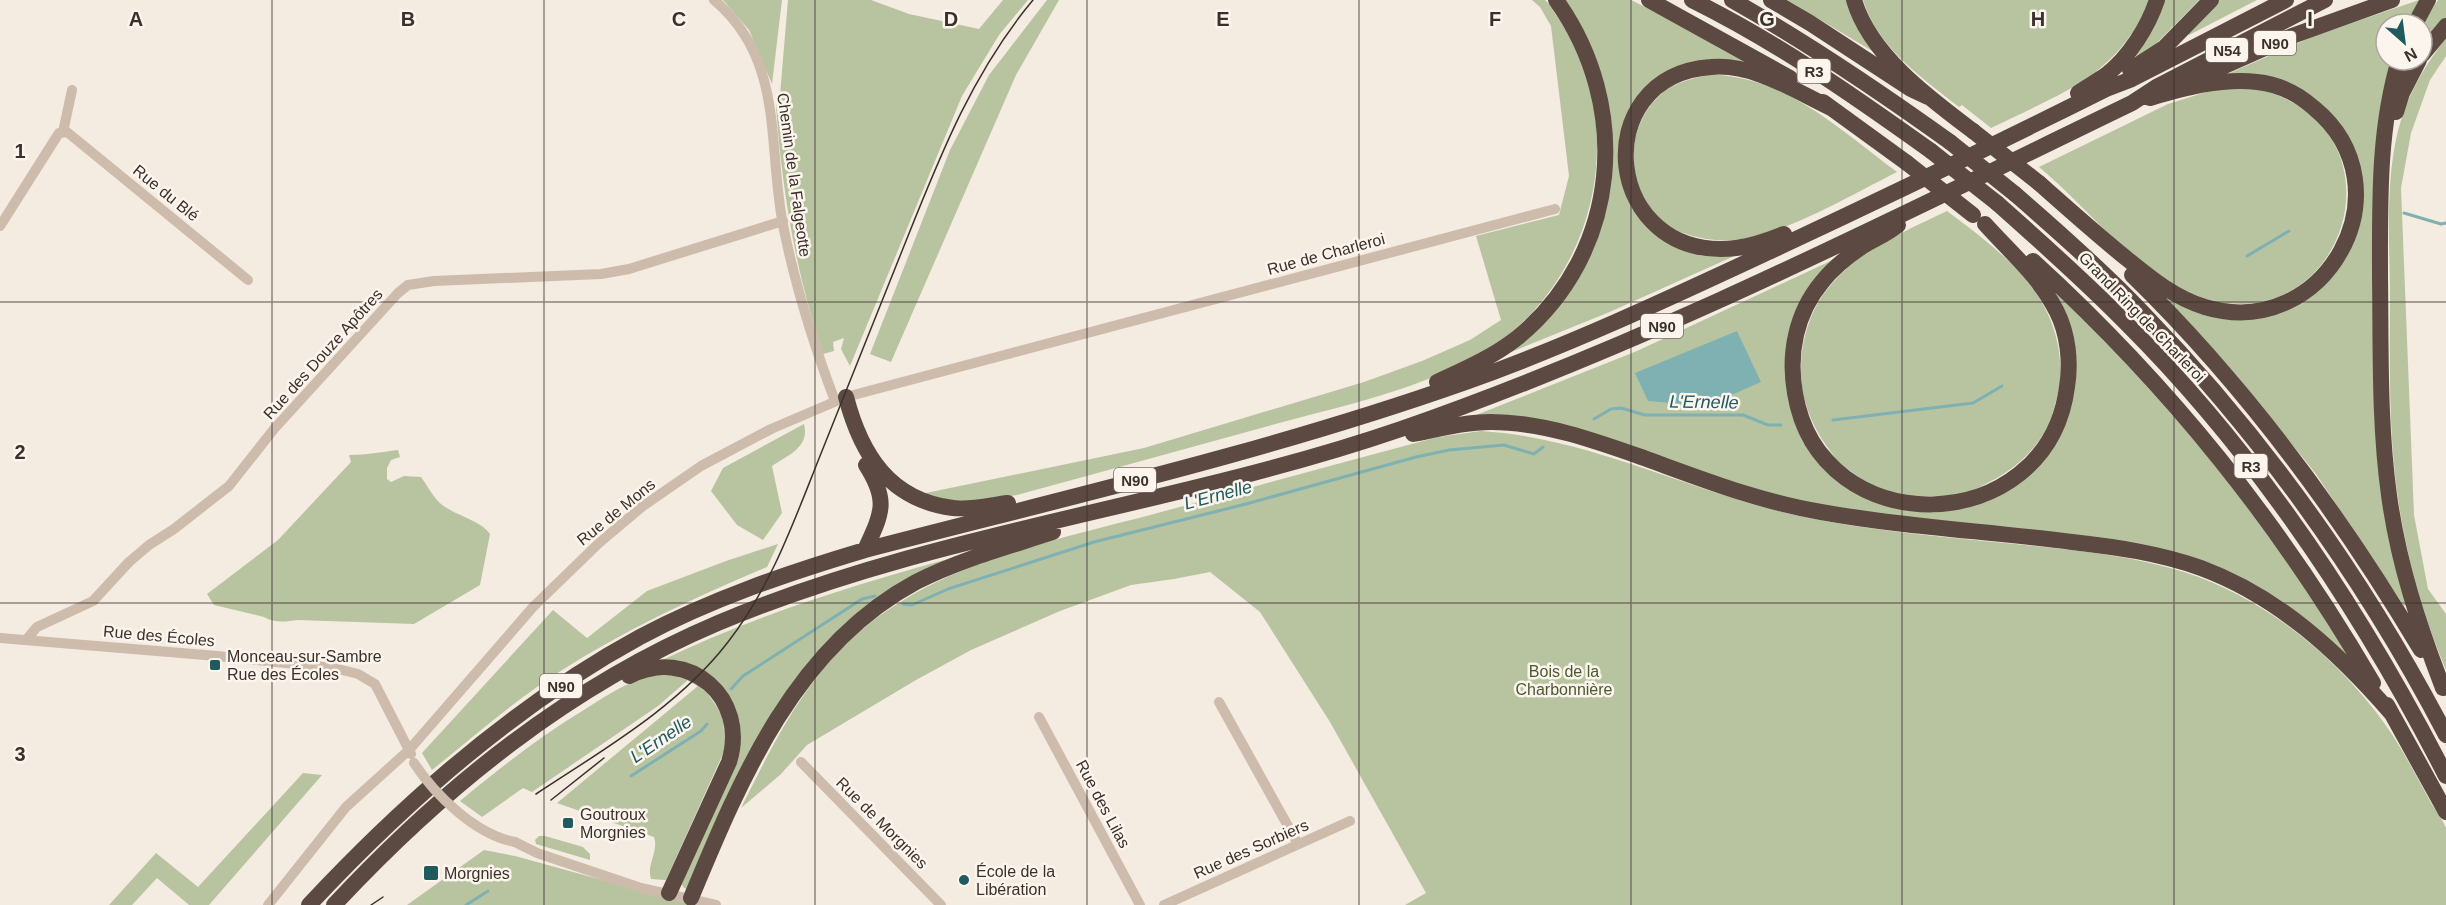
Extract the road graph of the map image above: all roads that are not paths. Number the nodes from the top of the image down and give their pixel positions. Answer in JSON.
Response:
{"nodes":[{"id":1,"x":714,"y":0,"type":"edge"},
{"id":2,"x":1556,"y":0,"type":"edge"},
{"id":3,"x":1649,"y":0,"type":"edge"},
{"id":4,"x":1692,"y":0,"type":"edge"},
{"id":5,"x":1732,"y":0,"type":"edge"},
{"id":6,"x":1771,"y":0,"type":"edge"},
{"id":7,"x":1854,"y":0,"type":"edge"},
{"id":8,"x":2157,"y":0,"type":"edge"},
{"id":9,"x":2211,"y":0,"type":"edge"},
{"id":10,"x":2286,"y":0,"type":"edge"},
{"id":11,"x":2325,"y":0,"type":"edge"},
{"id":12,"x":2392,"y":0,"type":"edge"},
{"id":13,"x":2446,"y":26,"type":"edge"},
{"id":14,"x":2434,"y":40,"type":"edge"},
{"id":15,"x":2396,"y":72,"type":"edge"},
{"id":16,"x":2413,"y":72,"type":"edge"},
{"id":17,"x":2106,"y":89,"type":"junction"},
{"id":18,"x":72,"y":90,"type":"dead end"},
{"id":19,"x":2162,"y":94,"type":"junction"},
{"id":20,"x":1928,"y":97,"type":"junction"},
{"id":21,"x":2132,"y":103,"type":"junction"},
{"id":22,"x":1831,"y":108,"type":"junction"},
{"id":23,"x":2062,"y":111,"type":"junction"},
{"id":24,"x":63,"y":132,"type":"junction"},
{"id":25,"x":2383,"y":140,"type":"junction"},
{"id":26,"x":1923,"y":203,"type":"junction"},
{"id":27,"x":1556,"y":209,"type":"dead end"},
{"id":28,"x":1979,"y":219,"type":"junction"},
{"id":29,"x":783,"y":221,"type":"junction"},
{"id":30,"x":1829,"y":223,"type":"junction"},
{"id":31,"x":0,"y":226,"type":"edge"},
{"id":32,"x":2098,"y":237,"type":"junction"},
{"id":33,"x":248,"y":280,"type":"dead end"},
{"id":34,"x":1105,"y":328,"type":"joint"},
{"id":35,"x":840,"y":399,"type":"junction"},
{"id":36,"x":1401,"y":404,"type":"junction"},
{"id":37,"x":1394,"y":431,"type":"junction"},
{"id":38,"x":1036,"y":505,"type":"junction"},
{"id":39,"x":1118,"y":507,"type":"junction"},
{"id":40,"x":865,"y":550,"type":"junction"},
{"id":41,"x":0,"y":638,"type":"edge"},
{"id":42,"x":26,"y":640,"type":"junction"},
{"id":43,"x":591,"y":688,"type":"junction"},
{"id":44,"x":2445,"y":690,"type":"edge"},
{"id":45,"x":1219,"y":702,"type":"dead end"},
{"id":46,"x":2391,"y":714,"type":"junction"},
{"id":47,"x":1039,"y":717,"type":"dead end"},
{"id":48,"x":2446,"y":735,"type":"edge"},
{"id":49,"x":409,"y":750,"type":"junction"},
{"id":50,"x":801,"y":762,"type":"dead end"},
{"id":51,"x":2446,"y":776,"type":"edge"},
{"id":52,"x":2446,"y":812,"type":"edge"},
{"id":53,"x":1350,"y":821,"type":"dead end"},
{"id":54,"x":1298,"y":844,"type":"junction"},
{"id":55,"x":669,"y":893,"type":"junction"},
{"id":56,"x":691,"y":898,"type":"junction"},
{"id":57,"x":268,"y":905,"type":"edge"},
{"id":58,"x":309,"y":905,"type":"edge"},
{"id":59,"x":334,"y":905,"type":"edge"},
{"id":60,"x":716,"y":905,"type":"edge"},
{"id":61,"x":941,"y":905,"type":"edge"},
{"id":62,"x":1140,"y":905,"type":"edge"},
{"id":63,"x":1164,"y":905,"type":"edge"}],
"edges":[{"from":1,"to":29,"type":"street","name":"Chemin de la Falgeotte"},
{"from":2,"to":36,"type":"highway"},
{"from":3,"to":22,"type":"highway"},
{"from":4,"to":51,"type":"highway","name":"Grand Ring de Charleroi","number":"R3","bridge":true},
{"from":5,"to":48,"type":"highway","name":"Grand Ring de Charleroi","number":"R3","bridge":true},
{"from":6,"to":20,"type":"highway"},
{"from":7,"to":20,"type":"highway"},
{"from":8,"to":23,"type":"highway"},
{"from":9,"to":17,"type":"highway"},
{"from":10,"to":17,"type":"highway","number":"N54"},
{"from":11,"to":21,"type":"highway","number":"N54"},
{"from":12,"to":19,"type":"highway","number":"N90"},
{"from":13,"to":14,"type":"highway"},
{"from":15,"to":25,"type":"highway"},
{"from":16,"to":25,"type":"highway"},
{"from":17,"to":23,"type":"highway","number":"N90"},
{"from":18,"to":24,"type":"street"},
{"from":19,"to":21,"type":"highway","number":"N90"},
{"from":19,"to":32,"type":"highway"},
{"from":20,"to":32,"type":"highway","bridge":true},
{"from":21,"to":26,"type":"highway","number":"N90"},
{"from":22,"to":28,"type":"highway","bridge":true},
{"from":22,"to":30,"type":"highway"},
{"from":23,"to":30,"type":"highway","number":"N90"},
{"from":24,"to":31,"type":"street"},
{"from":24,"to":33,"type":"street","name":"Rue du Blé"},
{"from":25,"to":44,"type":"highway"},
{"from":26,"to":28,"type":"highway"},
{"from":26,"to":37,"type":"highway","number":"N90"},
{"from":27,"to":34,"type":"street","name":"Rue de Charleroi"},
{"from":28,"to":46,"type":"highway"},
{"from":29,"to":35,"type":"street","name":"Chemin de la Falgeotte"},
{"from":29,"to":42,"type":"street","name":"Rue des Douze Apôtres"},
{"from":30,"to":36,"type":"highway","number":"N90"},
{"from":32,"to":44,"type":"highway"},
{"from":34,"to":35,"type":"street","name":"Rue de Mons"},
{"from":35,"to":38,"type":"highway"},
{"from":35,"to":40,"type":"highway"},
{"from":35,"to":49,"type":"street","name":"Rue de Mons"},
{"from":36,"to":38,"type":"highway","number":"N90"},
{"from":37,"to":39,"type":"highway","number":"N90"},
{"from":37,"to":46,"type":"highway"},
{"from":38,"to":40,"type":"highway","number":"N90"},
{"from":39,"to":43,"type":"highway","number":"N90"},
{"from":39,"to":56,"type":"highway"},
{"from":40,"to":58,"type":"highway","number":"N90"},
{"from":41,"to":42,"type":"street","name":"Rue des Écoles"},
{"from":42,"to":49,"type":"street","name":"Rue des Écoles"},
{"from":43,"to":55,"type":"highway"},
{"from":43,"to":59,"type":"highway","number":"N90"},
{"from":45,"to":54,"type":"street"},
{"from":46,"to":52,"type":"highway"},
{"from":47,"to":62,"type":"street","name":"Rue des Lilas"},
{"from":49,"to":55,"type":"street","name":"Rue des Écoles","bridge":true},
{"from":49,"to":57,"type":"street","name":"Rue de Mons"},
{"from":50,"to":61,"type":"street","name":"Rue de Morgnies"},
{"from":53,"to":54,"type":"street","name":"Rue des Sorbiers"},
{"from":54,"to":63,"type":"street","name":"Rue des Sorbiers"},
{"from":55,"to":56,"type":"street","name":"Rue des Écoles"},
{"from":56,"to":60,"type":"street","name":"Rue des Écoles"}]}
